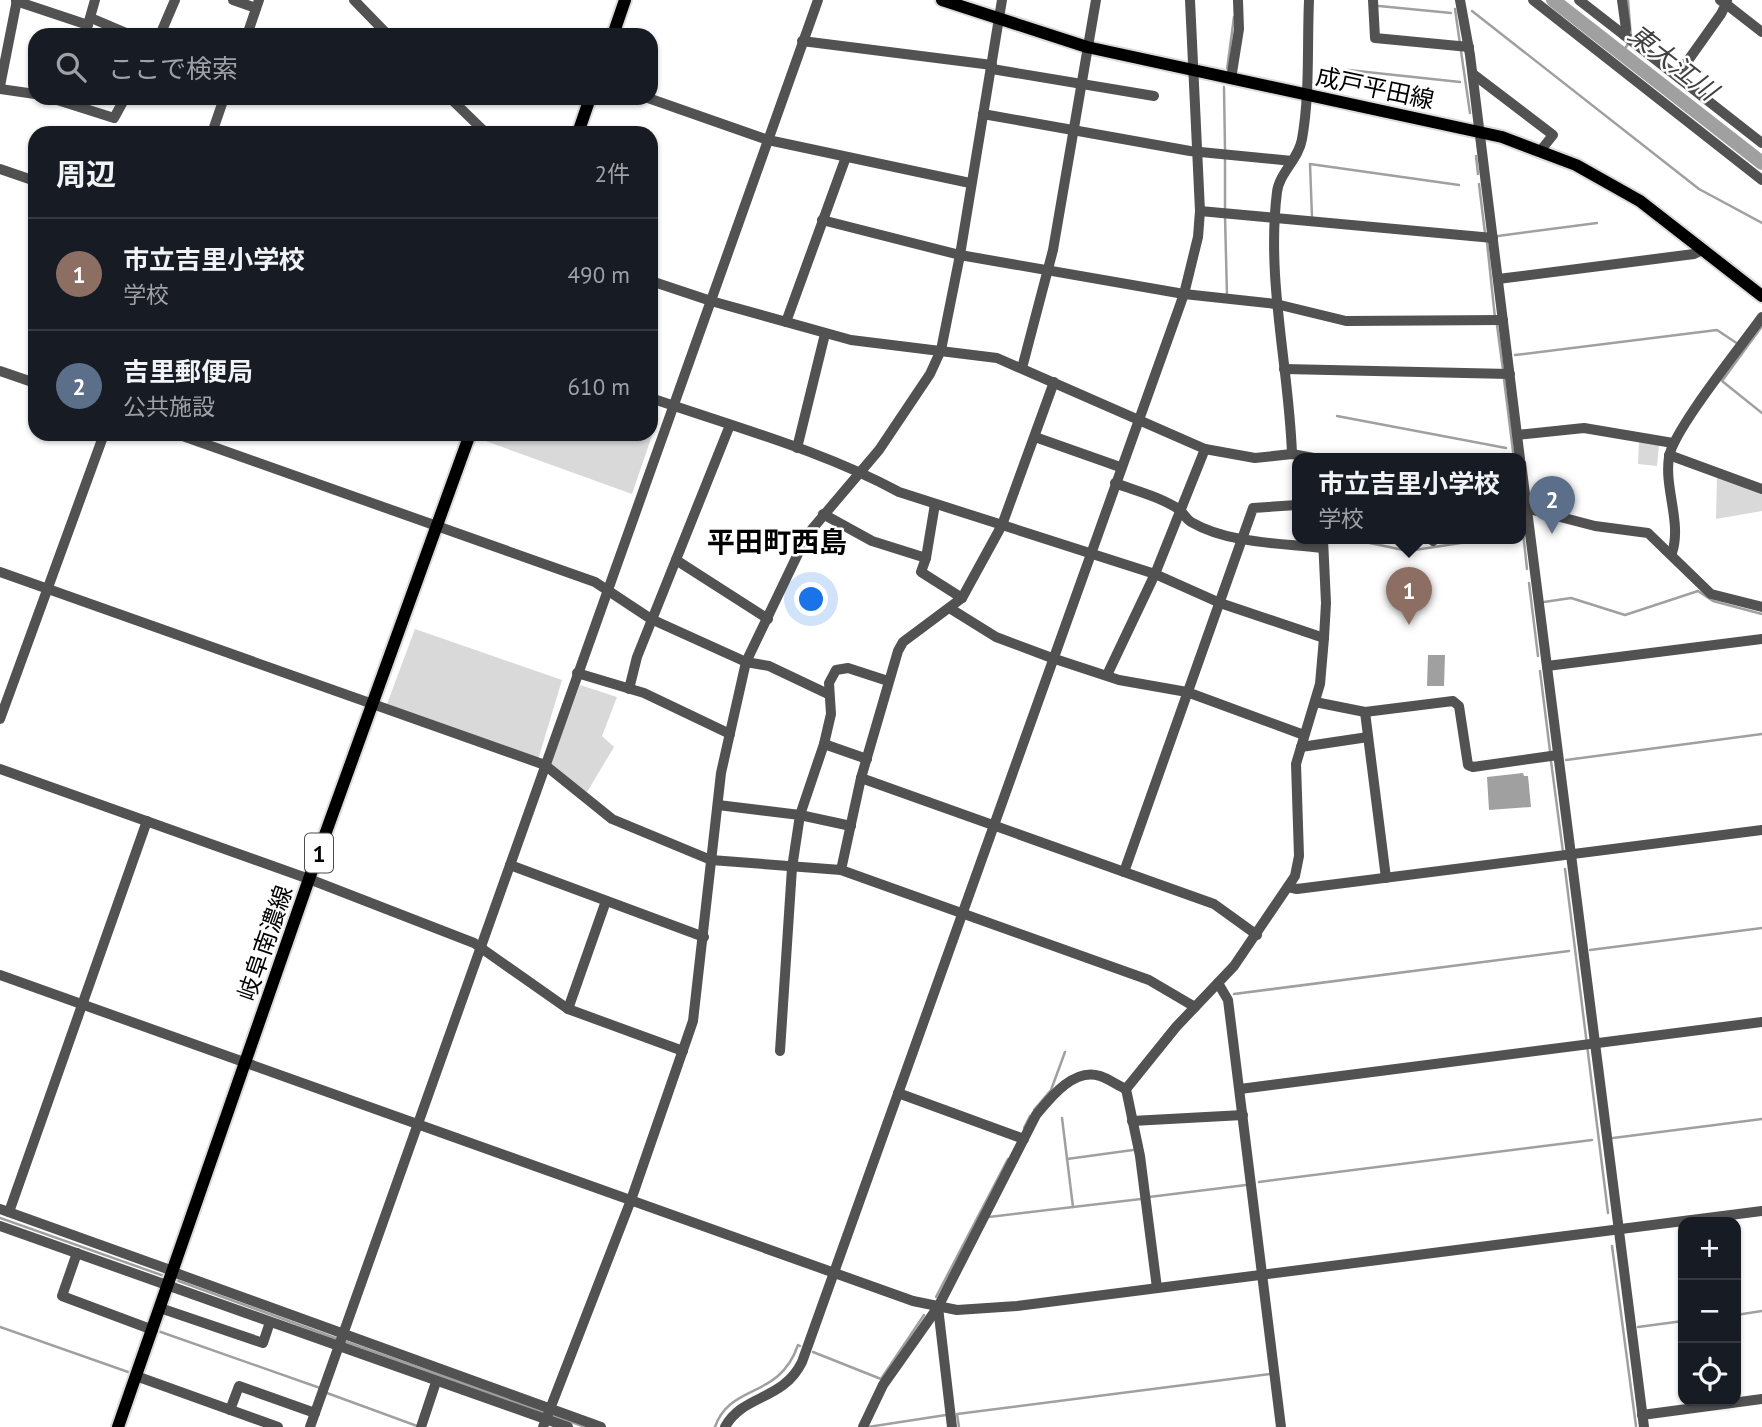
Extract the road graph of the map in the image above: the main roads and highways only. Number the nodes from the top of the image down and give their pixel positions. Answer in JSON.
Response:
{"nodes":[{"id":1,"x":625,"y":0,"type":"edge"},
{"id":2,"x":942,"y":0,"type":"edge"},
{"id":3,"x":615,"y":28,"type":"edge"},
{"id":4,"x":588,"y":105,"type":"edge"},
{"id":5,"x":580,"y":126,"type":"edge"},
{"id":6,"x":1762,"y":296,"type":"edge"},
{"id":7,"x":468,"y":441,"type":"edge"},
{"id":8,"x":118,"y":1427,"type":"edge"}],
"edges":[{"from":1,"to":3,"type":"main road"},
{"from":2,"to":6,"type":"main road","name":"成戸平田線"},
{"from":4,"to":5,"type":"main road"},
{"from":7,"to":8,"type":"main road","name":"岐阜南濃線","number":"1"}]}
